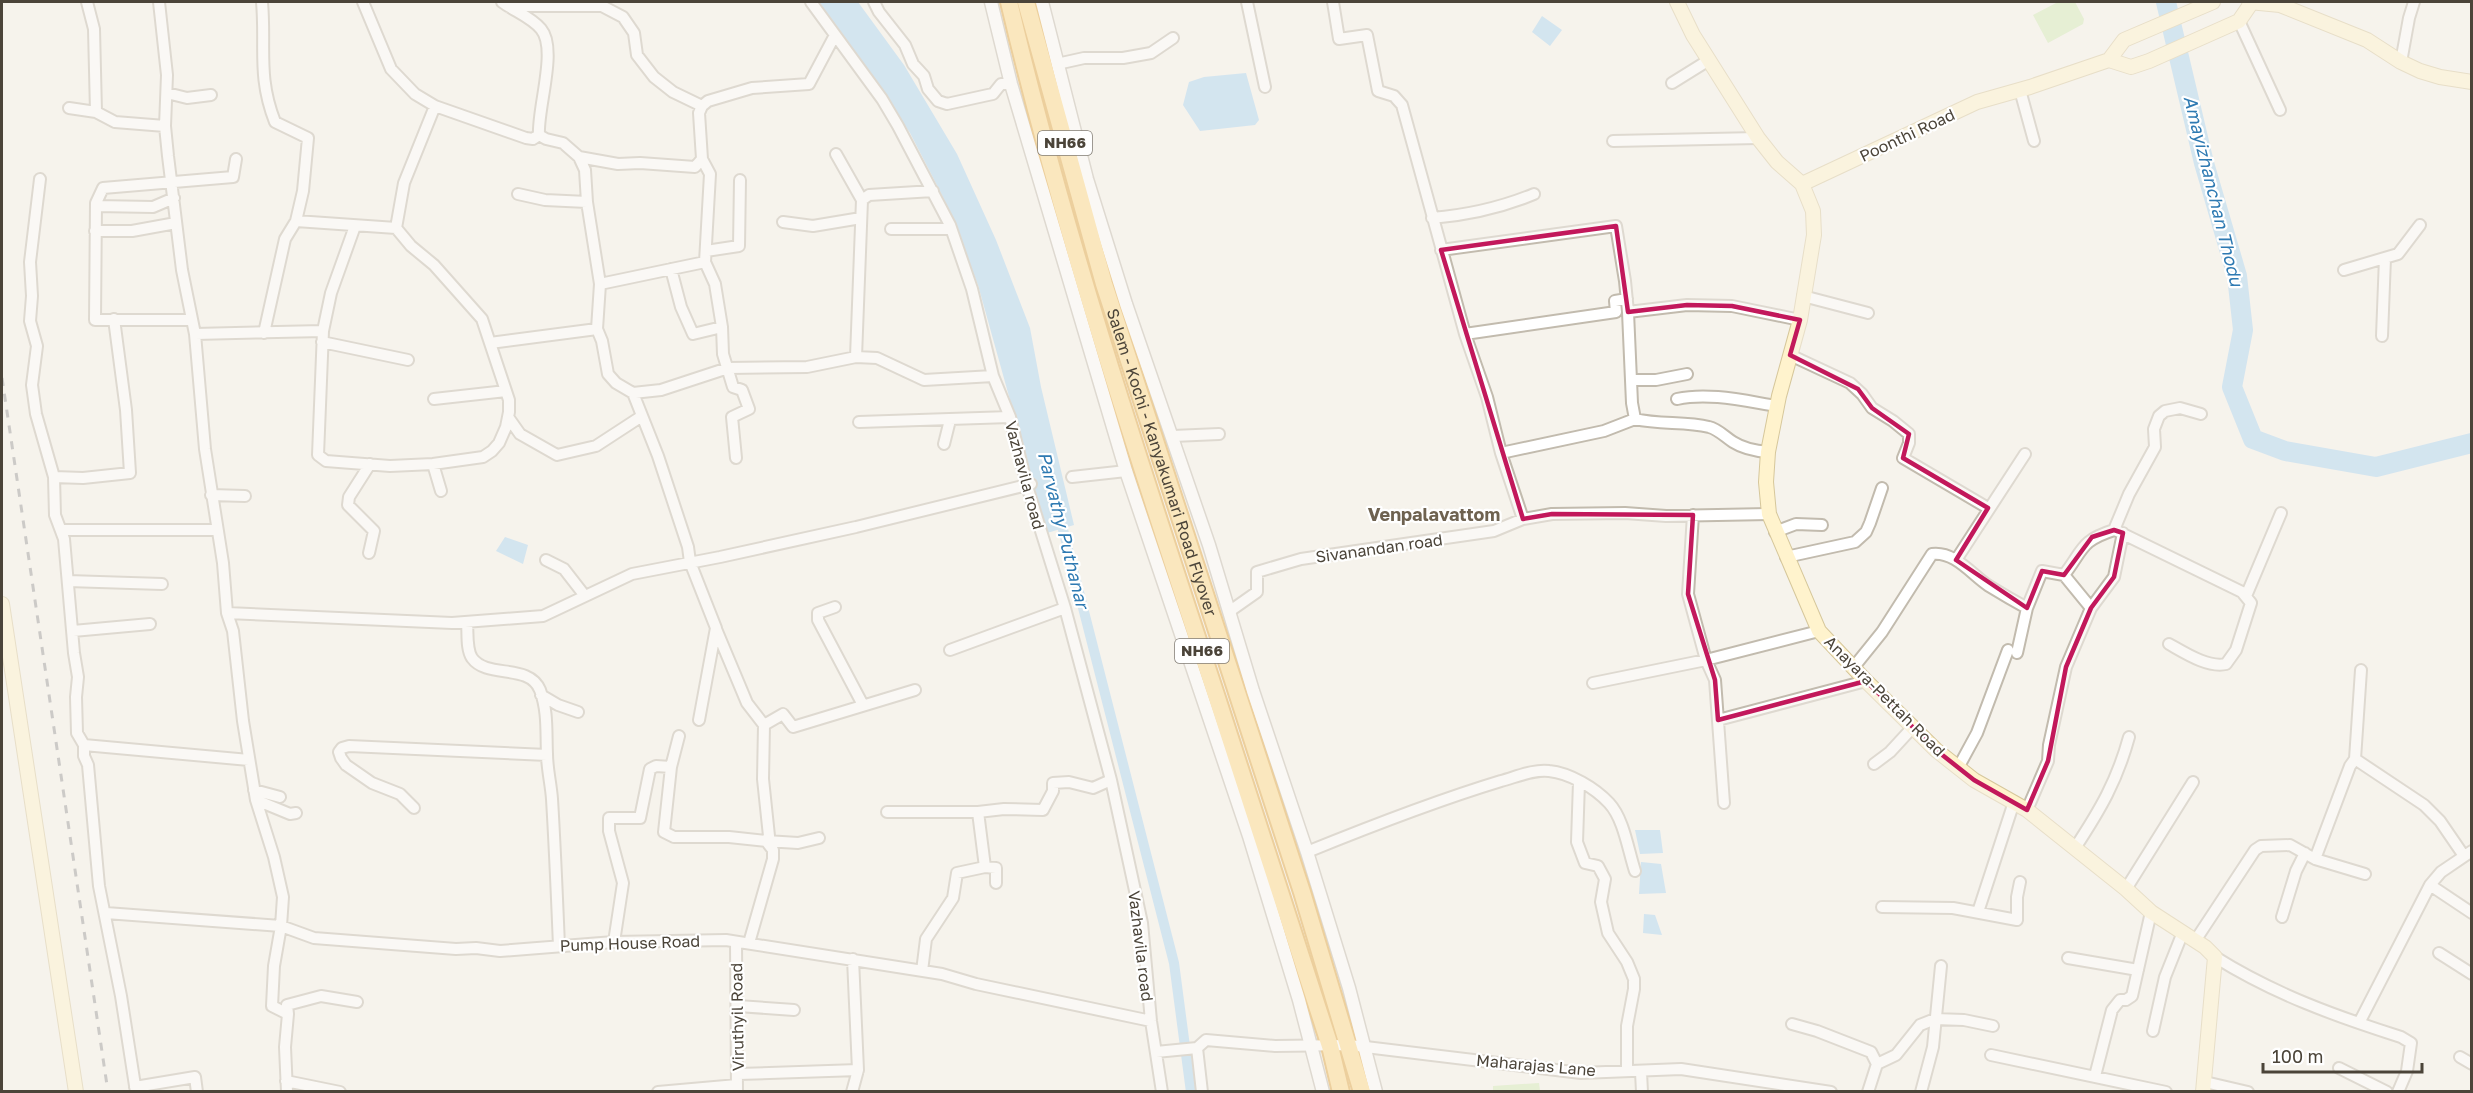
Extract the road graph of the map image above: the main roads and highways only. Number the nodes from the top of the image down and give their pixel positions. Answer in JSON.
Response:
{"nodes":[{"id":1,"x":1009,"y":2,"type":"edge"},
{"id":2,"x":1026,"y":2,"type":"edge"},
{"id":3,"x":1677,"y":2,"type":"edge"},
{"id":4,"x":2213,"y":2,"type":"edge"},
{"id":5,"x":2256,"y":2,"type":"edge"},
{"id":6,"x":2109,"y":60,"type":"junction"},
{"id":7,"x":2472,"y":82,"type":"edge"},
{"id":8,"x":1802,"y":184,"type":"junction"},
{"id":9,"x":2,"y":604,"type":"edge"},
{"id":10,"x":2204,"y":1087,"type":"edge"},
{"id":11,"x":76,"y":1092,"type":"edge"},
{"id":12,"x":1341,"y":1092,"type":"edge"},
{"id":13,"x":1362,"y":1092,"type":"edge"}],
"edges":[{"from":1,"to":12,"type":"highway","name":"Salem - Kochi - Kanyakumari Road Flyover","number":"NH66"},
{"from":2,"to":13,"type":"highway","name":"Salem - Kochi - Kanyakumari Road Flyover","number":"NH66"},
{"from":3,"to":8,"type":"main road"},
{"from":4,"to":6,"type":"main road","name":"Poonthi Road"},
{"from":5,"to":6,"type":"main road"},
{"from":5,"to":7,"type":"main road"},
{"from":6,"to":8,"type":"main road","name":"Poonthi Road"},
{"from":8,"to":10,"type":"main road","name":"Anayara-Pettah Road"},
{"from":9,"to":11,"type":"main road"}]}
